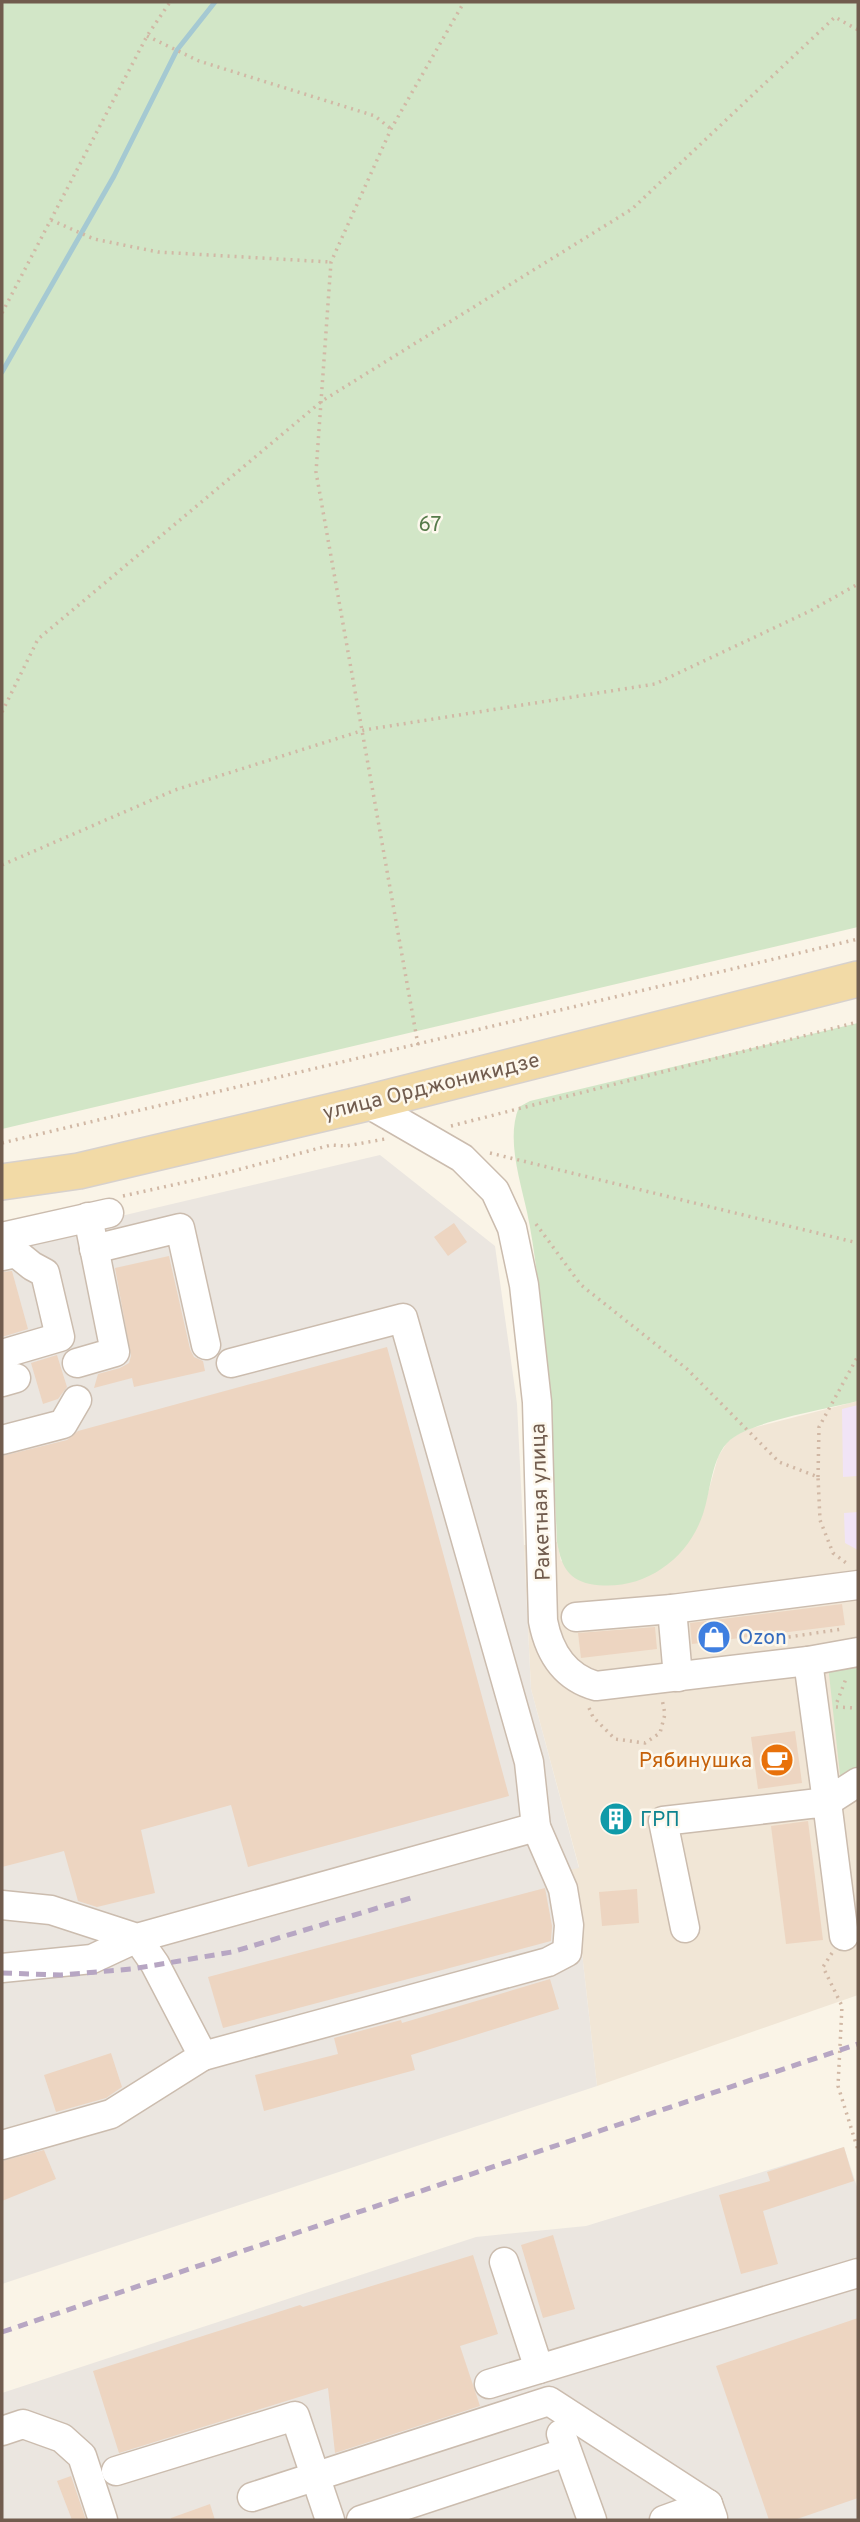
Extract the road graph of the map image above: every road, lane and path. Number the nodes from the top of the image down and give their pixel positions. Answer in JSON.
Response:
{"nodes":[{"id":1,"x":170,"y":2,"type":"edge"},
{"id":2,"x":464,"y":2,"type":"edge"},
{"id":3,"x":858,"y":30,"type":"edge"},
{"id":4,"x":147,"y":36,"type":"junction"},
{"id":5,"x":391,"y":128,"type":"junction"},
{"id":6,"x":51,"y":220,"type":"junction"},
{"id":7,"x":331,"y":262,"type":"junction"},
{"id":8,"x":2,"y":313,"type":"edge"},
{"id":9,"x":321,"y":401,"type":"junction"},
{"id":10,"x":858,"y":584,"type":"edge"},
{"id":11,"x":2,"y":712,"type":"edge"},
{"id":12,"x":364,"y":730,"type":"junction"},
{"id":13,"x":2,"y":865,"type":"edge"},
{"id":14,"x":858,"y":939,"type":"edge"},
{"id":15,"x":858,"y":979,"type":"edge"},
{"id":16,"x":858,"y":1023,"type":"edge"},
{"id":17,"x":418,"y":1045,"type":"junction"},
{"id":18,"x":367,"y":1103,"type":"junction"},
{"id":19,"x":416,"y":1132,"type":"junction"},
{"id":20,"x":2,"y":1143,"type":"edge"},
{"id":21,"x":484,"y":1152,"type":"dead end"},
{"id":22,"x":2,"y":1182,"type":"edge"},
{"id":23,"x":106,"y":1209,"type":"junction"},
{"id":24,"x":534,"y":1221,"type":"dead end"},
{"id":25,"x":2,"y":1237,"type":"edge"},
{"id":26,"x":858,"y":1243,"type":"edge"},
{"id":27,"x":94,"y":1249,"type":"junction"},
{"id":28,"x":2,"y":1256,"type":"edge"},
{"id":29,"x":206,"y":1345,"type":"dead end"},
{"id":30,"x":858,"y":1356,"type":"edge"},
{"id":31,"x":77,"y":1363,"type":"dead end"},
{"id":32,"x":231,"y":1363,"type":"dead end"},
{"id":33,"x":6,"y":1371,"type":"edge"},
{"id":34,"x":77,"y":1400,"type":"dead end"},
{"id":35,"x":2,"y":1440,"type":"edge"},
{"id":36,"x":818,"y":1477,"type":"junction"},
{"id":37,"x":855,"y":1582,"type":"edge"},
{"id":38,"x":672,"y":1609,"type":"junction"},
{"id":39,"x":576,"y":1617,"type":"dead end"},
{"id":40,"x":754,"y":1642,"type":"dead end"},
{"id":41,"x":852,"y":1649,"type":"edge"},
{"id":42,"x":808,"y":1661,"type":"junction"},
{"id":43,"x":668,"y":1678,"type":"junction"},
{"id":44,"x":581,"y":1682,"type":"junction"},
{"id":45,"x":835,"y":1707,"type":"dead end"},
{"id":46,"x":858,"y":1782,"type":"edge"},
{"id":47,"x":827,"y":1802,"type":"junction"},
{"id":48,"x":536,"y":1827,"type":"junction"},
{"id":49,"x":2,"y":1905,"type":"edge"},
{"id":50,"x":685,"y":1928,"type":"dead end"},
{"id":51,"x":844,"y":1936,"type":"dead end"},
{"id":52,"x":137,"y":1938,"type":"junction"},
{"id":53,"x":823,"y":1967,"type":"dead end"},
{"id":54,"x":2,"y":1968,"type":"edge"},
{"id":55,"x":202,"y":2056,"type":"junction"},
{"id":56,"x":2,"y":2146,"type":"edge"},
{"id":57,"x":858,"y":2150,"type":"edge"},
{"id":58,"x":504,"y":2262,"type":"dead end"},
{"id":59,"x":858,"y":2273,"type":"edge"},
{"id":60,"x":538,"y":2369,"type":"junction"},
{"id":61,"x":489,"y":2384,"type":"dead end"},
{"id":62,"x":549,"y":2401,"type":"junction"},
{"id":63,"x":2,"y":2431,"type":"edge"},
{"id":64,"x":567,"y":2452,"type":"junction"},
{"id":65,"x":116,"y":2471,"type":"dead end"},
{"id":66,"x":316,"y":2476,"type":"junction"},
{"id":67,"x":252,"y":2497,"type":"dead end"},
{"id":68,"x":711,"y":2512,"type":"edge"},
{"id":69,"x":103,"y":2520,"type":"edge"},
{"id":70,"x":330,"y":2520,"type":"edge"},
{"id":71,"x":361,"y":2520,"type":"edge"},
{"id":72,"x":592,"y":2520,"type":"edge"},
{"id":73,"x":664,"y":2520,"type":"edge"}],
"edges":[{"from":1,"to":4,"type":"path"},
{"from":2,"to":5,"type":"path"},
{"from":3,"to":9,"type":"path"},
{"from":4,"to":5,"type":"path"},
{"from":4,"to":6,"type":"path"},
{"from":5,"to":7,"type":"path"},
{"from":6,"to":7,"type":"path"},
{"from":6,"to":8,"type":"path"},
{"from":7,"to":9,"type":"path"},
{"from":9,"to":11,"type":"path"},
{"from":9,"to":12,"type":"path"},
{"from":10,"to":12,"type":"path"},
{"from":12,"to":13,"type":"path"},
{"from":12,"to":17,"type":"path"},
{"from":14,"to":17,"type":"path"},
{"from":15,"to":18,"type":"main road","name":"улица Орджоникидзе"},
{"from":16,"to":19,"type":"path"},
{"from":17,"to":20,"type":"path"},
{"from":18,"to":19,"type":"street","name":"Ракетная улица"},
{"from":18,"to":22,"type":"main road","name":"улица Орджоникидзе"},
{"from":19,"to":23,"type":"path"},
{"from":19,"to":44,"type":"street","name":"Ракетная улица"},
{"from":21,"to":26,"type":"path"},
{"from":23,"to":25,"type":"street"},
{"from":23,"to":27,"type":"street"},
{"from":24,"to":36,"type":"path"},
{"from":27,"to":29,"type":"street"},
{"from":27,"to":31,"type":"street"},
{"from":28,"to":33,"type":"street"},
{"from":30,"to":36,"type":"path"},
{"from":32,"to":48,"type":"street"},
{"from":34,"to":35,"type":"street"},
{"from":36,"to":37,"type":"path"},
{"from":37,"to":38,"type":"street"},
{"from":38,"to":39,"type":"street"},
{"from":38,"to":43,"type":"street"},
{"from":40,"to":41,"type":"path"},
{"from":41,"to":42,"type":"street"},
{"from":41,"to":45,"type":"path"},
{"from":42,"to":43,"type":"street"},
{"from":42,"to":47,"type":"street"},
{"from":43,"to":44,"type":"street"},
{"from":43,"to":44,"type":"path"},
{"from":46,"to":47,"type":"street"},
{"from":47,"to":50,"type":"street"},
{"from":47,"to":51,"type":"street"},
{"from":48,"to":52,"type":"street"},
{"from":48,"to":55,"type":"street"},
{"from":49,"to":52,"type":"street"},
{"from":52,"to":54,"type":"street"},
{"from":52,"to":55,"type":"street"},
{"from":53,"to":57,"type":"path"},
{"from":55,"to":56,"type":"street"},
{"from":58,"to":60,"type":"street"},
{"from":59,"to":60,"type":"street"},
{"from":60,"to":61,"type":"street"},
{"from":62,"to":64,"type":"street"},
{"from":62,"to":66,"type":"street"},
{"from":62,"to":68,"type":"street"},
{"from":63,"to":69,"type":"street"},
{"from":64,"to":71,"type":"street"},
{"from":64,"to":72,"type":"street"},
{"from":65,"to":66,"type":"street"},
{"from":66,"to":67,"type":"street"},
{"from":66,"to":70,"type":"street"},
{"from":68,"to":73,"type":"street"}]}
